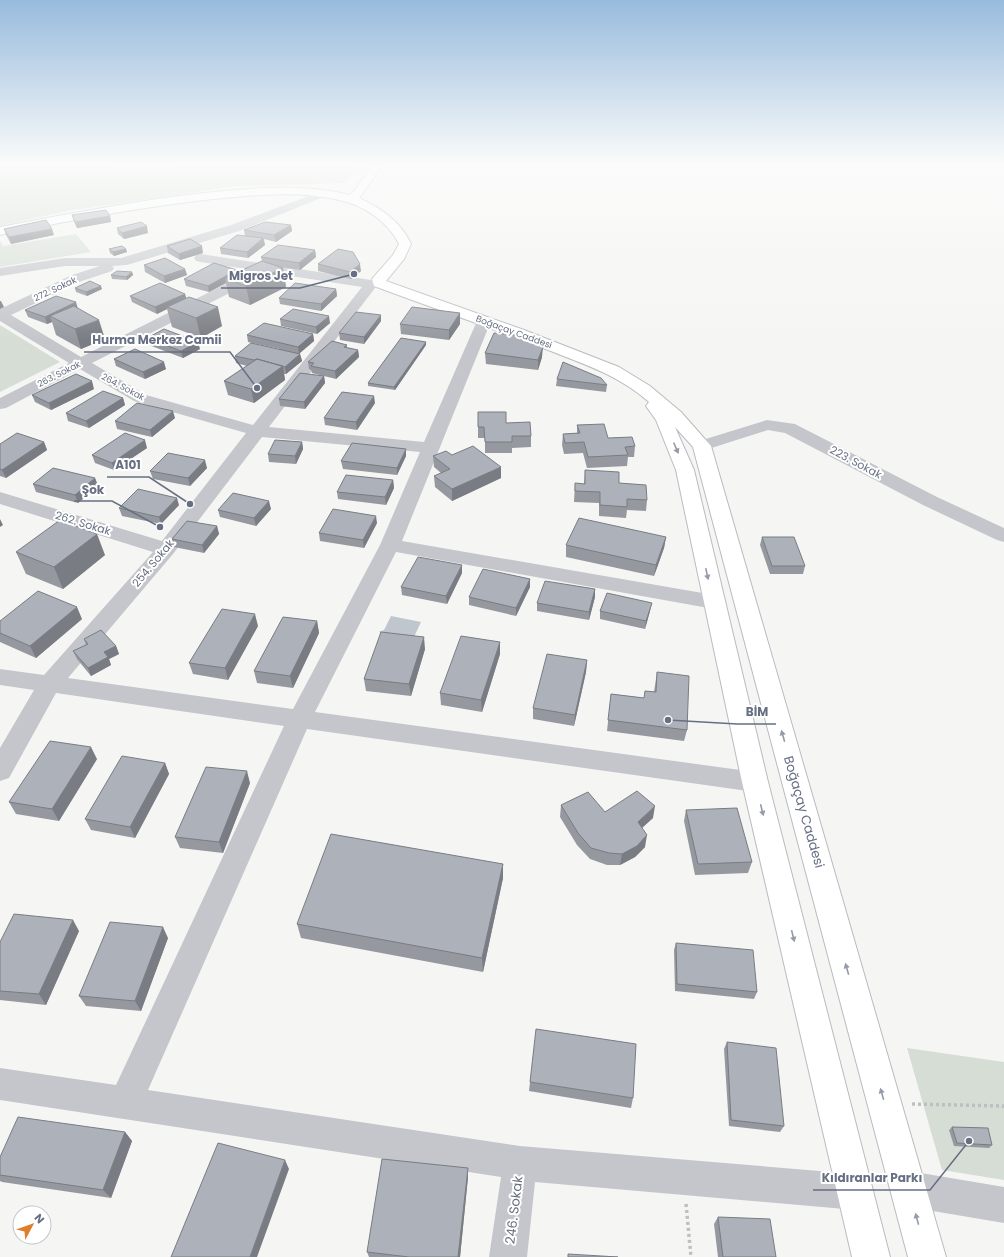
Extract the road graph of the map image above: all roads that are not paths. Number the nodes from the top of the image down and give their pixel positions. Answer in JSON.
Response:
{"nodes":[{"id":1,"x":36,"y":224,"type":"edge"},
{"id":2,"x":247,"y":224,"type":"edge"},
{"id":3,"x":389,"y":224,"type":"edge"},
{"id":4,"x":0,"y":231,"type":"edge"},
{"id":5,"x":200,"y":258,"type":"edge"},
{"id":6,"x":109,"y":263,"type":"junction"},
{"id":7,"x":268,"y":268,"type":"junction"},
{"id":8,"x":0,"y":272,"type":"edge"},
{"id":9,"x":375,"y":283,"type":"junction"},
{"id":10,"x":0,"y":315,"type":"edge"},
{"id":11,"x":484,"y":321,"type":"junction"},
{"id":12,"x":80,"y":363,"type":"junction"},
{"id":13,"x":644,"y":389,"type":"junction"},
{"id":14,"x":0,"y":404,"type":"edge"},
{"id":15,"x":258,"y":431,"type":"junction"},
{"id":16,"x":702,"y":446,"type":"junction"},
{"id":17,"x":431,"y":448,"type":"junction"},
{"id":18,"x":0,"y":498,"type":"edge"},
{"id":19,"x":1004,"y":536,"type":"edge"},
{"id":20,"x":390,"y":544,"type":"junction"},
{"id":21,"x":166,"y":549,"type":"junction"},
{"id":22,"x":714,"y":602,"type":"junction"},
{"id":23,"x":0,"y":677,"type":"edge"},
{"id":24,"x":50,"y":683,"type":"junction"},
{"id":25,"x":300,"y":718,"type":"junction"},
{"id":26,"x":0,"y":771,"type":"edge"},
{"id":27,"x":755,"y":782,"type":"junction"},
{"id":28,"x":0,"y":1084,"type":"edge"},
{"id":29,"x":125,"y":1103,"type":"junction"},
{"id":30,"x":520,"y":1164,"type":"junction"},
{"id":31,"x":909,"y":1189,"type":"junction"},
{"id":32,"x":856,"y":1192,"type":"junction"},
{"id":33,"x":1004,"y":1205,"type":"edge"},
{"id":34,"x":508,"y":1257,"type":"edge"},
{"id":35,"x":871,"y":1257,"type":"edge"},
{"id":36,"x":927,"y":1257,"type":"edge"}],
"edges":[{"from":1,"to":4,"type":"main road"},
{"from":2,"to":6,"type":"street"},
{"from":3,"to":9,"type":"main road"},
{"from":5,"to":7,"type":"street"},
{"from":6,"to":8,"type":"street"},
{"from":6,"to":10,"type":"street","name":"272. Sokak"},
{"from":7,"to":9,"type":"street"},
{"from":7,"to":12,"type":"street","name":"263. Sokak"},
{"from":9,"to":11,"type":"main road","name":"Boğaçay Caddesi"},
{"from":9,"to":15,"type":"street","name":"254. Sokak"},
{"from":10,"to":12,"type":"street","name":"264. Sokak"},
{"from":11,"to":13,"type":"main road","name":"Boğaçay Caddesi"},
{"from":11,"to":17,"type":"street"},
{"from":12,"to":14,"type":"street","name":"263. Sokak"},
{"from":12,"to":15,"type":"street","name":"264. Sokak"},
{"from":13,"to":16,"type":"main road","name":"Boğaçay Caddesi"},
{"from":13,"to":22,"type":"main road","name":"Boğaçay Caddesi","one_way":true},
{"from":15,"to":17,"type":"street","name":"264. Sokak"},
{"from":15,"to":21,"type":"street","name":"254. Sokak"},
{"from":16,"to":19,"type":"street","name":"223. Sokak"},
{"from":31,"to":16,"type":"main road","name":"Boğaçay Caddesi","one_way":true},
{"from":17,"to":20,"type":"street"},
{"from":18,"to":21,"type":"street","name":"262. Sokak"},
{"from":20,"to":22,"type":"street"},
{"from":20,"to":25,"type":"street"},
{"from":21,"to":24,"type":"street","name":"254. Sokak"},
{"from":22,"to":27,"type":"main road","name":"Boğaçay Caddesi"},
{"from":23,"to":24,"type":"street"},
{"from":24,"to":25,"type":"street"},
{"from":24,"to":26,"type":"street","name":"254. Sokak"},
{"from":25,"to":27,"type":"street"},
{"from":25,"to":29,"type":"street"},
{"from":27,"to":32,"type":"main road","name":"Boğaçay Caddesi","one_way":true},
{"from":28,"to":29,"type":"street"},
{"from":29,"to":30,"type":"street"},
{"from":30,"to":32,"type":"street"},
{"from":30,"to":34,"type":"street","name":"246. Sokak"},
{"from":31,"to":33,"type":"street"},
{"from":36,"to":31,"type":"main road","name":"Boğaçay Caddesi","one_way":true},
{"from":32,"to":35,"type":"main road","name":"Boğaçay Caddesi"}]}
